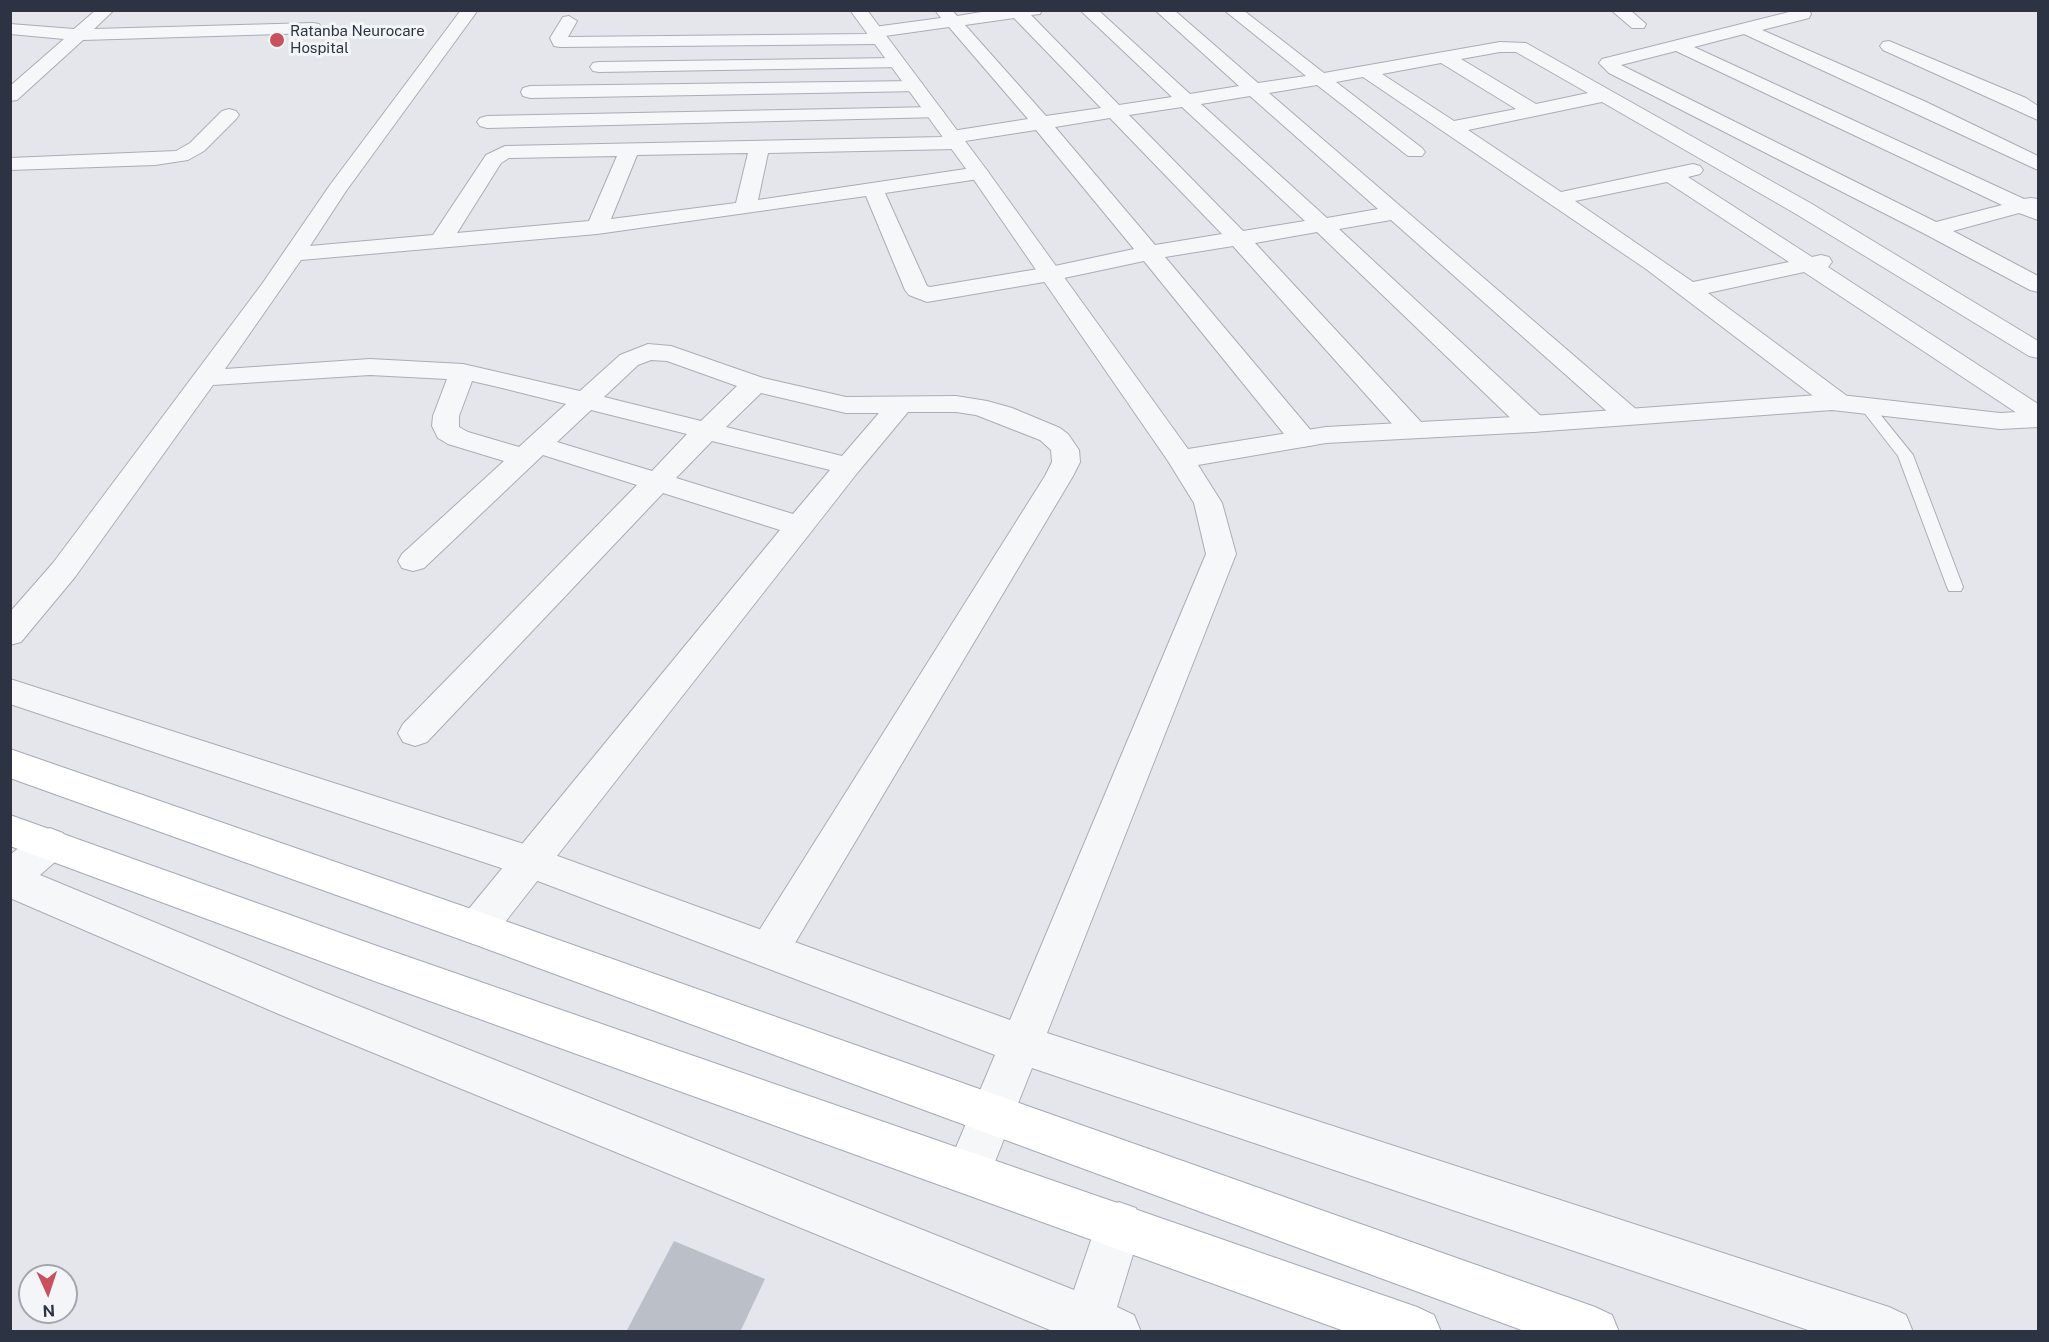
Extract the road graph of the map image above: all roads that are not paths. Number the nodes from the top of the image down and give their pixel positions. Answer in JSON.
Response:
{"nodes":[{"id":1,"x":106,"y":10,"type":"edge"},
{"id":2,"x":470,"y":10,"type":"edge"},
{"id":3,"x":1088,"y":10,"type":"edge"},
{"id":4,"x":1164,"y":10,"type":"edge"},
{"id":5,"x":1232,"y":10,"type":"edge"},
{"id":6,"x":1619,"y":10,"type":"edge"},
{"id":7,"x":1023,"y":11,"type":"edge"},
{"id":8,"x":1803,"y":14,"type":"dead end"},
{"id":9,"x":948,"y":16,"type":"edge"},
{"id":10,"x":179,"y":18,"type":"dead end"},
{"id":11,"x":567,"y":21,"type":"dead end"},
{"id":12,"x":862,"y":23,"type":"edge"},
{"id":13,"x":1638,"y":24,"type":"dead end"},
{"id":14,"x":1744,"y":28,"type":"junction"},
{"id":15,"x":10,"y":29,"type":"edge"},
{"id":16,"x":162,"y":33,"type":"junction"},
{"id":17,"x":79,"y":35,"type":"junction"},
{"id":18,"x":299,"y":41,"type":"dead end"},
{"id":19,"x":1677,"y":45,"type":"junction"},
{"id":20,"x":1889,"y":46,"type":"dead end"},
{"id":21,"x":1444,"y":57,"type":"junction"},
{"id":22,"x":897,"y":63,"type":"junction"},
{"id":23,"x":599,"y":67,"type":"dead end"},
{"id":24,"x":1366,"y":71,"type":"junction"},
{"id":25,"x":1321,"y":79,"type":"junction"},
{"id":26,"x":915,"y":87,"type":"junction"},
{"id":27,"x":1254,"y":89,"type":"junction"},
{"id":28,"x":530,"y":92,"type":"dead end"},
{"id":29,"x":1607,"y":95,"type":"junction"},
{"id":30,"x":10,"y":96,"type":"edge"},
{"id":31,"x":1183,"y":100,"type":"junction"},
{"id":32,"x":1115,"y":111,"type":"junction"},
{"id":33,"x":1533,"y":111,"type":"junction"},
{"id":34,"x":934,"y":113,"type":"junction"},
{"id":35,"x":2038,"y":114,"type":"edge"},
{"id":36,"x":229,"y":115,"type":"dead end"},
{"id":37,"x":487,"y":122,"type":"dead end"},
{"id":38,"x":1041,"y":123,"type":"junction"},
{"id":39,"x":1451,"y":128,"type":"junction"},
{"id":40,"x":954,"y":140,"type":"junction"},
{"id":41,"x":759,"y":147,"type":"junction"},
{"id":42,"x":630,"y":149,"type":"junction"},
{"id":43,"x":1415,"y":152,"type":"dead end"},
{"id":44,"x":1776,"y":152,"type":"junction"},
{"id":45,"x":1725,"y":163,"type":"junction"},
{"id":46,"x":10,"y":164,"type":"edge"},
{"id":47,"x":2038,"y":164,"type":"edge"},
{"id":48,"x":979,"y":173,"type":"junction"},
{"id":49,"x":1671,"y":175,"type":"junction"},
{"id":50,"x":873,"y":189,"type":"junction"},
{"id":51,"x":1557,"y":199,"type":"junction"},
{"id":52,"x":746,"y":208,"type":"junction"},
{"id":53,"x":2033,"y":208,"type":"edge"},
{"id":54,"x":1396,"y":213,"type":"junction"},
{"id":55,"x":1322,"y":225,"type":"junction"},
{"id":56,"x":597,"y":227,"type":"junction"},
{"id":57,"x":1933,"y":229,"type":"junction"},
{"id":58,"x":1237,"y":238,"type":"junction"},
{"id":59,"x":440,"y":242,"type":"junction"},
{"id":60,"x":1875,"y":251,"type":"junction"},
{"id":61,"x":1149,"y":253,"type":"junction"},
{"id":62,"x":294,"y":254,"type":"junction"},
{"id":63,"x":1808,"y":264,"type":"junction"},
{"id":64,"x":1050,"y":274,"type":"junction"},
{"id":65,"x":2038,"y":285,"type":"edge"},
{"id":66,"x":1689,"y":290,"type":"junction"},
{"id":67,"x":2038,"y":351,"type":"edge"},
{"id":68,"x":463,"y":372,"type":"junction"},
{"id":69,"x":205,"y":378,"type":"junction"},
{"id":70,"x":755,"y":384,"type":"junction"},
{"id":71,"x":587,"y":401,"type":"junction"},
{"id":72,"x":1838,"y":402,"type":"junction"},
{"id":73,"x":901,"y":404,"type":"junction"},
{"id":74,"x":1866,"y":406,"type":"junction"},
{"id":75,"x":1628,"y":416,"type":"junction"},
{"id":76,"x":2038,"y":417,"type":"edge"},
{"id":77,"x":1533,"y":424,"type":"junction"},
{"id":78,"x":1412,"y":429,"type":"junction"},
{"id":79,"x":706,"y":431,"type":"junction"},
{"id":80,"x":1303,"y":439,"type":"junction"},
{"id":81,"x":532,"y":451,"type":"junction"},
{"id":82,"x":1181,"y":459,"type":"junction"},
{"id":83,"x":848,"y":466,"type":"junction"},
{"id":84,"x":657,"y":482,"type":"junction"},
{"id":85,"x":799,"y":526,"type":"junction"},
{"id":86,"x":413,"y":561,"type":"dead end"},
{"id":87,"x":1954,"y":586,"type":"dead end"},
{"id":88,"x":10,"y":634,"type":"edge"},
{"id":89,"x":10,"y":691,"type":"edge"},
{"id":90,"x":415,"y":733,"type":"dead end"},
{"id":91,"x":10,"y":763,"type":"edge"},
{"id":92,"x":10,"y":830,"type":"edge"},
{"id":93,"x":50,"y":844,"type":"junction"},
{"id":94,"x":530,"y":862,"type":"junction"},
{"id":95,"x":10,"y":879,"type":"edge"},
{"id":96,"x":477,"y":928,"type":"junction"},
{"id":97,"x":769,"y":950,"type":"junction"},
{"id":98,"x":1020,"y":1044,"type":"junction"},
{"id":99,"x":992,"y":1115,"type":"junction"},
{"id":100,"x":969,"y":1171,"type":"junction"},
{"id":101,"x":1119,"y":1225,"type":"junction"},
{"id":102,"x":1097,"y":1328,"type":"edge"},
{"id":103,"x":1417,"y":1332,"type":"edge"},
{"id":104,"x":1595,"y":1332,"type":"edge"},
{"id":105,"x":1889,"y":1332,"type":"edge"}],
"edges":[{"from":1,"to":17,"type":"street"},
{"from":2,"to":62,"type":"street"},
{"from":3,"to":31,"type":"street"},
{"from":4,"to":27,"type":"street"},
{"from":5,"to":25,"type":"street"},
{"from":6,"to":13,"type":"street"},
{"from":7,"to":9,"type":"street"},
{"from":7,"to":32,"type":"street"},
{"from":8,"to":14,"type":"street"},
{"from":9,"to":12,"type":"street"},
{"from":9,"to":38,"type":"street"},
{"from":10,"to":16,"type":"street"},
{"from":11,"to":12,"type":"street"},
{"from":12,"to":22,"type":"street"},
{"from":14,"to":19,"type":"street"},
{"from":14,"to":47,"type":"street"},
{"from":15,"to":17,"type":"street"},
{"from":16,"to":17,"type":"street"},
{"from":16,"to":18,"type":"street"},
{"from":17,"to":30,"type":"street"},
{"from":19,"to":44,"type":"street"},
{"from":19,"to":53,"type":"street"},
{"from":20,"to":35,"type":"street"},
{"from":21,"to":24,"type":"street"},
{"from":21,"to":29,"type":"street"},
{"from":21,"to":33,"type":"street"},
{"from":22,"to":23,"type":"street"},
{"from":22,"to":26,"type":"street"},
{"from":24,"to":25,"type":"street"},
{"from":24,"to":39,"type":"street"},
{"from":25,"to":27,"type":"street"},
{"from":25,"to":43,"type":"street"},
{"from":26,"to":28,"type":"street"},
{"from":26,"to":34,"type":"street"},
{"from":27,"to":31,"type":"street"},
{"from":27,"to":54,"type":"street"},
{"from":29,"to":33,"type":"street"},
{"from":29,"to":45,"type":"street"},
{"from":31,"to":32,"type":"street"},
{"from":31,"to":55,"type":"street"},
{"from":32,"to":38,"type":"street"},
{"from":32,"to":58,"type":"street"},
{"from":33,"to":39,"type":"street"},
{"from":34,"to":37,"type":"street"},
{"from":34,"to":40,"type":"street"},
{"from":36,"to":46,"type":"street"},
{"from":38,"to":40,"type":"street"},
{"from":38,"to":61,"type":"street"},
{"from":39,"to":51,"type":"street"},
{"from":40,"to":41,"type":"street"},
{"from":40,"to":48,"type":"street"},
{"from":41,"to":42,"type":"street"},
{"from":41,"to":52,"type":"street"},
{"from":42,"to":56,"type":"street"},
{"from":42,"to":59,"type":"street"},
{"from":44,"to":45,"type":"street"},
{"from":44,"to":57,"type":"street"},
{"from":45,"to":49,"type":"street"},
{"from":45,"to":60,"type":"street"},
{"from":48,"to":50,"type":"street"},
{"from":48,"to":64,"type":"street"},
{"from":49,"to":51,"type":"street"},
{"from":49,"to":63,"type":"street"},
{"from":50,"to":52,"type":"street"},
{"from":50,"to":64,"type":"street"},
{"from":51,"to":66,"type":"street"},
{"from":52,"to":56,"type":"street"},
{"from":53,"to":57,"type":"street"},
{"from":54,"to":55,"type":"street"},
{"from":54,"to":75,"type":"street"},
{"from":55,"to":58,"type":"street"},
{"from":55,"to":77,"type":"street"},
{"from":56,"to":59,"type":"street"},
{"from":57,"to":65,"type":"street"},
{"from":58,"to":61,"type":"street"},
{"from":58,"to":78,"type":"street"},
{"from":59,"to":62,"type":"street"},
{"from":60,"to":63,"type":"street"},
{"from":60,"to":67,"type":"street"},
{"from":61,"to":64,"type":"street"},
{"from":61,"to":80,"type":"street"},
{"from":62,"to":69,"type":"street"},
{"from":63,"to":66,"type":"street"},
{"from":63,"to":76,"type":"street"},
{"from":64,"to":82,"type":"street"},
{"from":66,"to":72,"type":"street"},
{"from":68,"to":69,"type":"street"},
{"from":68,"to":71,"type":"street"},
{"from":68,"to":81,"type":"street"},
{"from":69,"to":88,"type":"street"},
{"from":70,"to":71,"type":"street"},
{"from":70,"to":73,"type":"street"},
{"from":70,"to":79,"type":"street"},
{"from":71,"to":79,"type":"street"},
{"from":71,"to":81,"type":"street"},
{"from":72,"to":74,"type":"street"},
{"from":72,"to":75,"type":"street"},
{"from":73,"to":83,"type":"street"},
{"from":73,"to":97,"type":"street"},
{"from":74,"to":76,"type":"street"},
{"from":74,"to":87,"type":"lane"},
{"from":75,"to":77,"type":"street"},
{"from":77,"to":78,"type":"street"},
{"from":78,"to":80,"type":"street"},
{"from":79,"to":83,"type":"street"},
{"from":79,"to":84,"type":"street"},
{"from":80,"to":82,"type":"street"},
{"from":81,"to":84,"type":"street"},
{"from":81,"to":86,"type":"street"},
{"from":82,"to":98,"type":"street"},
{"from":83,"to":85,"type":"street"},
{"from":84,"to":85,"type":"street"},
{"from":84,"to":90,"type":"street"},
{"from":85,"to":94,"type":"street"},
{"from":89,"to":94,"type":"street"},
{"from":91,"to":96,"type":"main road"},
{"from":92,"to":93,"type":"main road"},
{"from":93,"to":95,"type":"street"},
{"from":93,"to":100,"type":"main road"},
{"from":94,"to":96,"type":"street"},
{"from":94,"to":97,"type":"street"},
{"from":95,"to":102,"type":"street"},
{"from":96,"to":99,"type":"main road"},
{"from":97,"to":98,"type":"street"},
{"from":98,"to":99,"type":"street"},
{"from":98,"to":105,"type":"street"},
{"from":99,"to":100,"type":"street"},
{"from":99,"to":104,"type":"main road"},
{"from":100,"to":101,"type":"main road"},
{"from":101,"to":102,"type":"street"},
{"from":101,"to":103,"type":"main road"}]}
